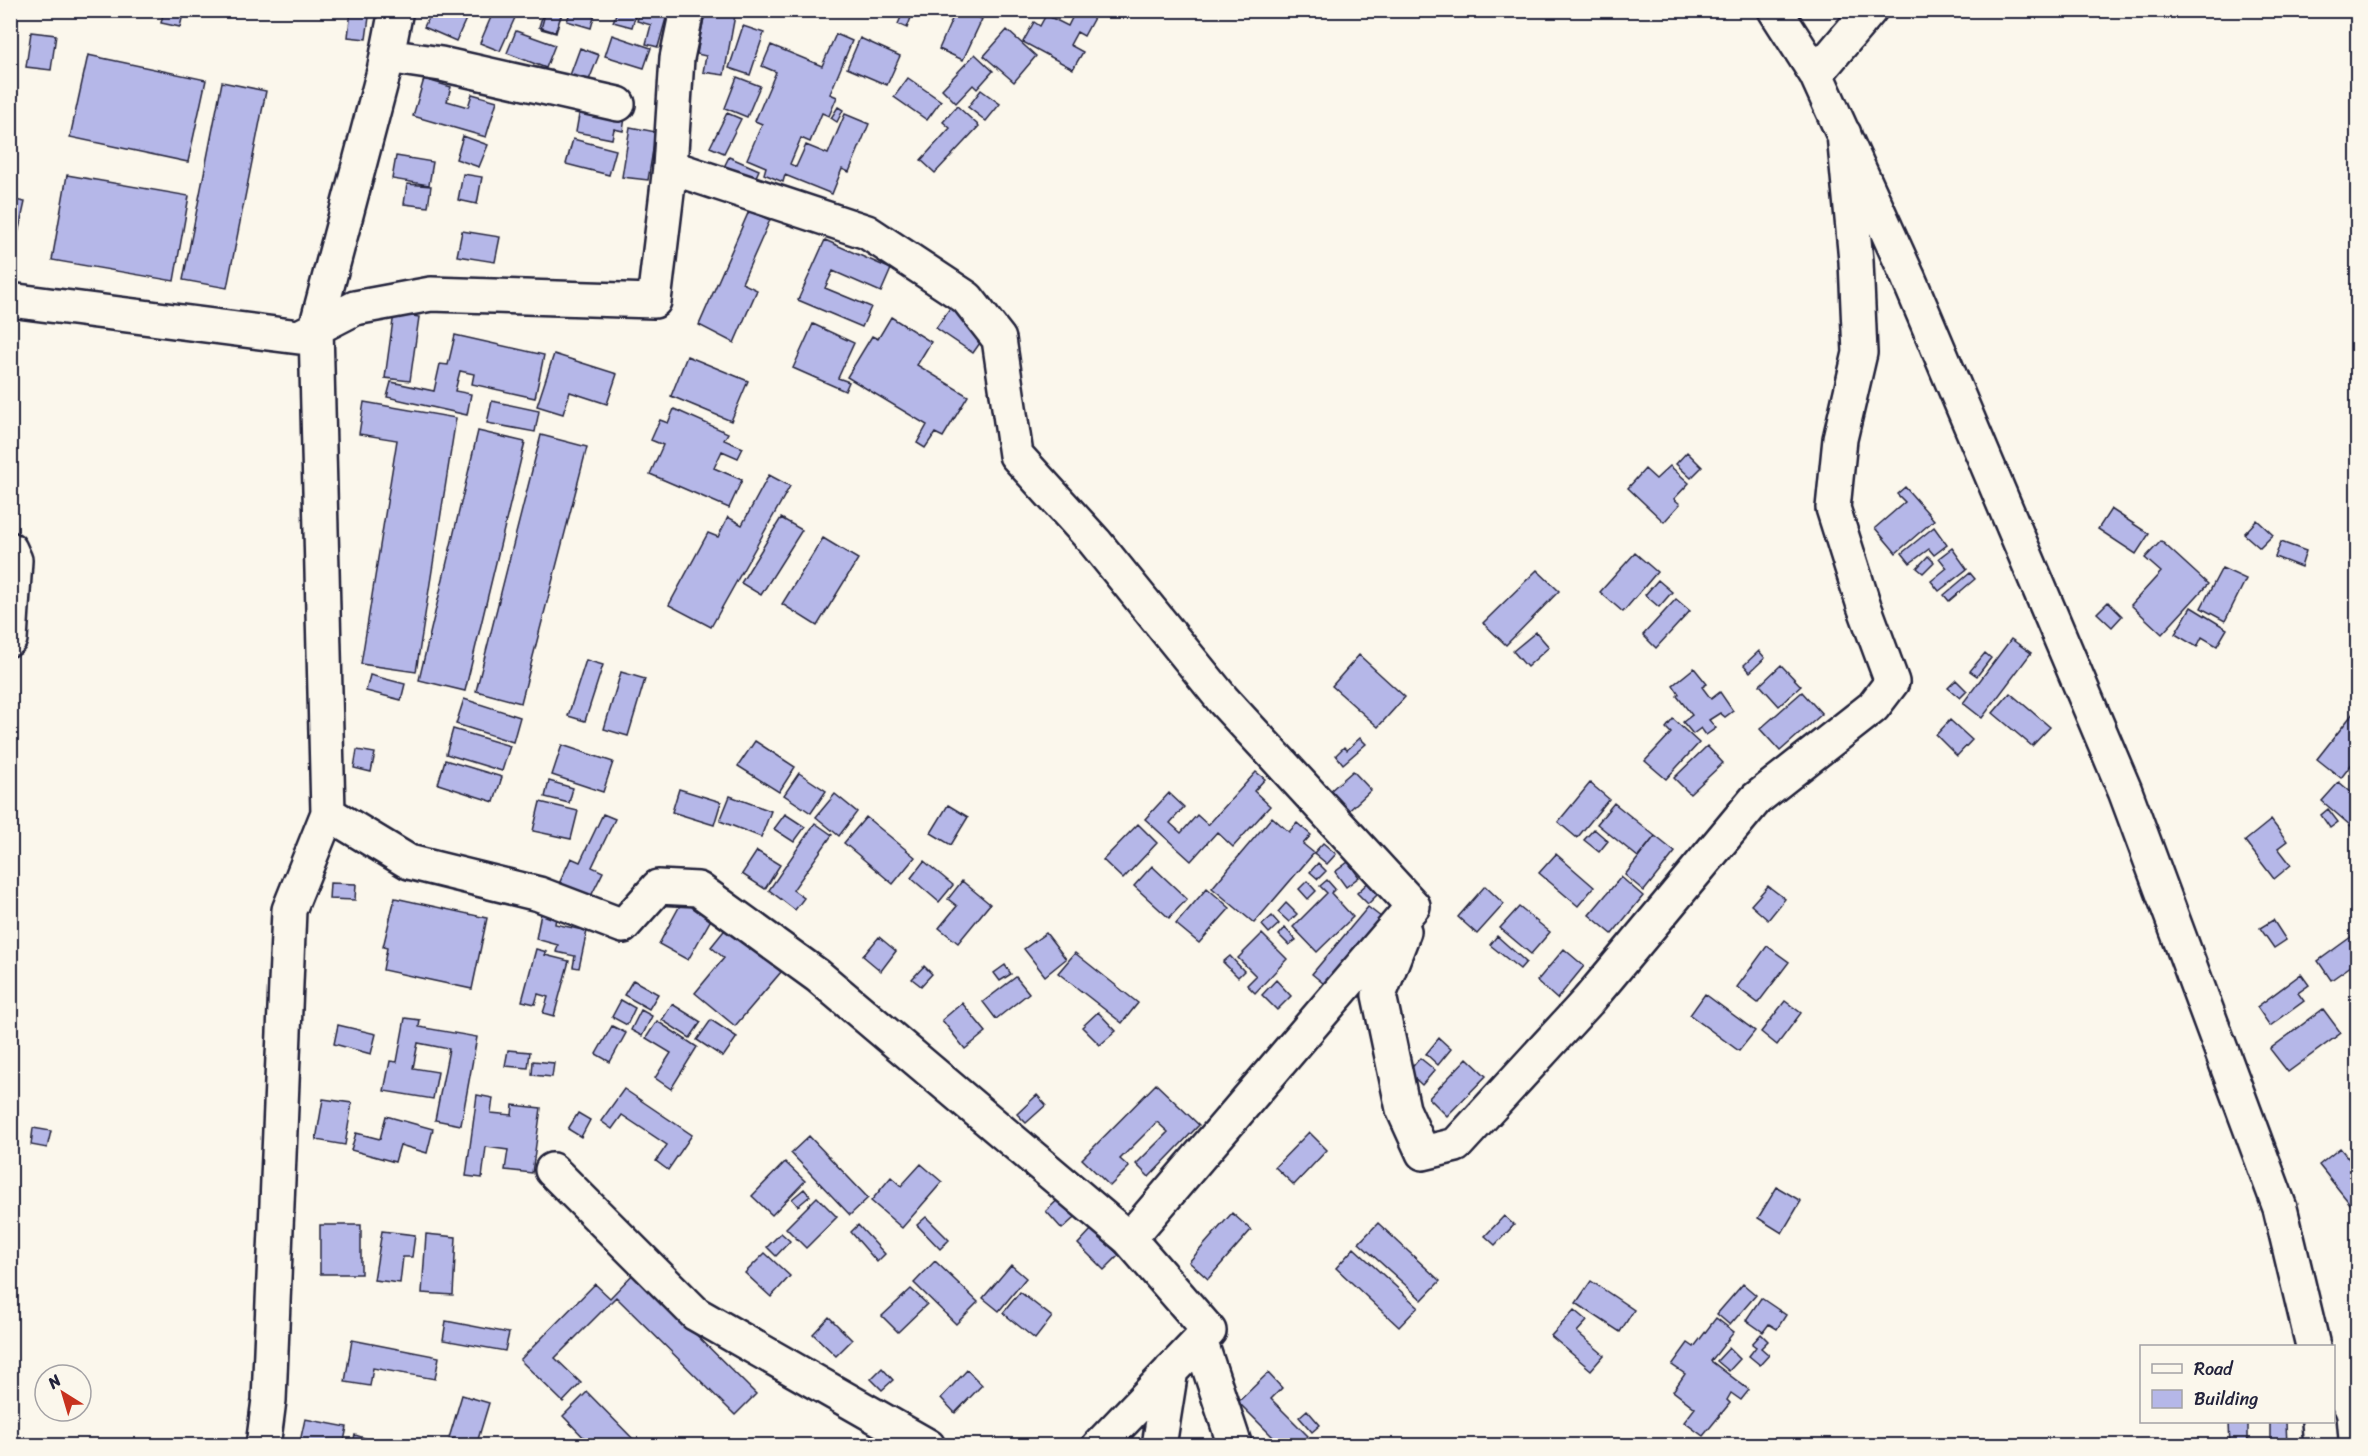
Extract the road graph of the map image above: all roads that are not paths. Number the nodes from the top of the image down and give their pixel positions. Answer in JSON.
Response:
{"nodes":[{"id":1,"x":396,"y":10,"type":"edge"},
{"id":2,"x":687,"y":10,"type":"edge"},
{"id":3,"x":1775,"y":10,"type":"edge"},
{"id":4,"x":1870,"y":10,"type":"edge"},
{"id":5,"x":387,"y":56,"type":"junction"},
{"id":6,"x":1816,"y":74,"type":"junction"},
{"id":7,"x":618,"y":104,"type":"dead end"},
{"id":8,"x":1844,"y":134,"type":"junction"},
{"id":9,"x":670,"y":167,"type":"junction"},
{"id":10,"x":10,"y":300,"type":"edge"},
{"id":11,"x":316,"y":328,"type":"junction"},
{"id":12,"x":10,"y":549,"type":"edge"},
{"id":13,"x":10,"y":639,"type":"edge"},
{"id":14,"x":328,"y":813,"type":"junction"},
{"id":15,"x":1413,"y":906,"type":"junction"},
{"id":16,"x":552,"y":1170,"type":"dead end"},
{"id":17,"x":1129,"y":1239,"type":"junction"},
{"id":18,"x":1200,"y":1340,"type":"junction"},
{"id":19,"x":2313,"y":1345,"type":"edge"},
{"id":20,"x":1171,"y":1370,"type":"junction"},
{"id":21,"x":2319,"y":1423,"type":"edge"},
{"id":22,"x":263,"y":1446,"type":"edge"},
{"id":23,"x":928,"y":1446,"type":"edge"},
{"id":24,"x":1099,"y":1446,"type":"edge"},
{"id":25,"x":1159,"y":1446,"type":"edge"},
{"id":26,"x":1235,"y":1446,"type":"edge"},
{"id":27,"x":2321,"y":1446,"type":"edge"}],
"edges":[{"from":1,"to":5,"type":"street"},
{"from":2,"to":9,"type":"street"},
{"from":3,"to":6,"type":"street"},
{"from":4,"to":6,"type":"street"},
{"from":5,"to":7,"type":"street"},
{"from":5,"to":11,"type":"street"},
{"from":6,"to":8,"type":"street"},
{"from":8,"to":15,"type":"street"},
{"from":8,"to":19,"type":"street"},
{"from":9,"to":11,"type":"street"},
{"from":9,"to":15,"type":"street"},
{"from":10,"to":11,"type":"street"},
{"from":11,"to":14,"type":"street"},
{"from":12,"to":13,"type":"street"},
{"from":14,"to":17,"type":"street"},
{"from":14,"to":22,"type":"street"},
{"from":15,"to":17,"type":"street"},
{"from":16,"to":23,"type":"street"},
{"from":17,"to":18,"type":"street"},
{"from":18,"to":20,"type":"street"},
{"from":18,"to":26,"type":"street"},
{"from":20,"to":24,"type":"street"},
{"from":20,"to":25,"type":"street"},
{"from":21,"to":27,"type":"street"}]}
